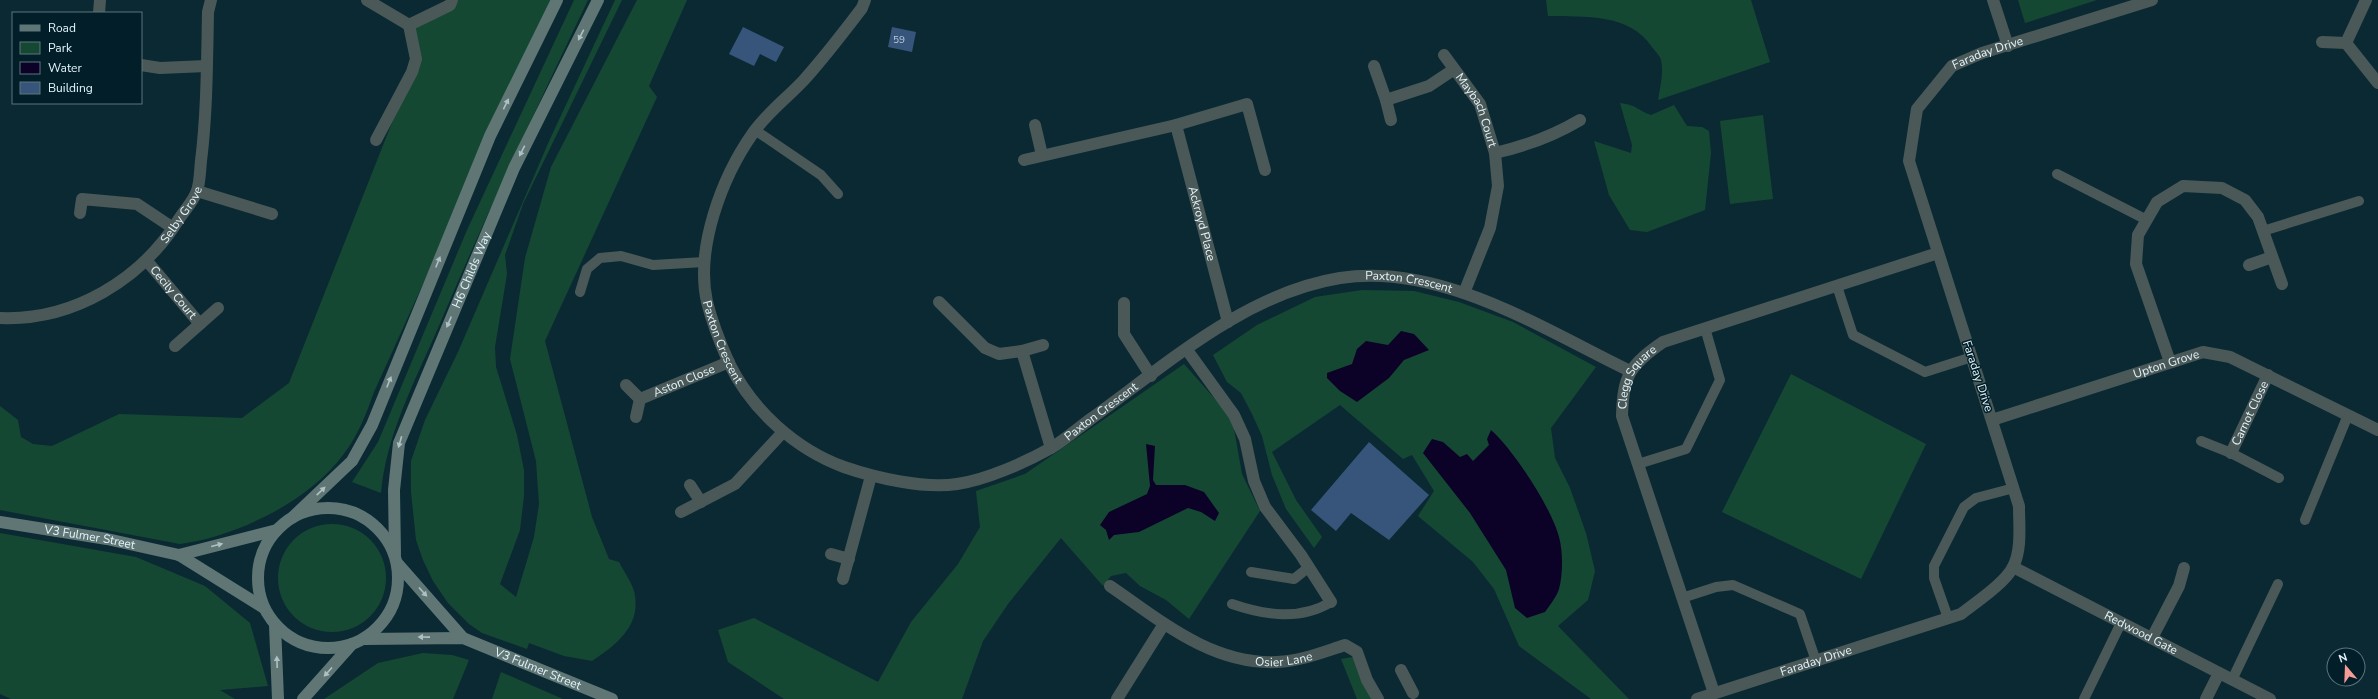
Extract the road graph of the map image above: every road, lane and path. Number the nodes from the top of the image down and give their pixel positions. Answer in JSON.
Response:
{"nodes":[{"id":1,"x":100,"y":0,"type":"edge"},
{"id":2,"x":211,"y":0,"type":"edge"},
{"id":3,"x":367,"y":0,"type":"edge"},
{"id":4,"x":452,"y":0,"type":"edge"},
{"id":5,"x":557,"y":0,"type":"edge"},
{"id":6,"x":598,"y":0,"type":"edge"},
{"id":7,"x":865,"y":0,"type":"edge"},
{"id":8,"x":1993,"y":0,"type":"edge"},
{"id":9,"x":2152,"y":0,"type":"edge"},
{"id":10,"x":2366,"y":0,"type":"edge"},
{"id":11,"x":99,"y":12,"type":"edge"},
{"id":12,"x":409,"y":25,"type":"junction"},
{"id":13,"x":2322,"y":42,"type":"dead end"},
{"id":14,"x":2346,"y":43,"type":"junction"},
{"id":15,"x":2008,"y":46,"type":"junction"},
{"id":16,"x":1444,"y":55,"type":"dead end"},
{"id":17,"x":142,"y":65,"type":"edge"},
{"id":18,"x":206,"y":66,"type":"junction"},
{"id":19,"x":1374,"y":66,"type":"dead end"},
{"id":20,"x":1453,"y":70,"type":"junction"},
{"id":21,"x":2378,"y":83,"type":"edge"},
{"id":22,"x":1386,"y":100,"type":"junction"},
{"id":23,"x":1391,"y":120,"type":"dead end"},
{"id":24,"x":1580,"y":120,"type":"dead end"},
{"id":25,"x":1035,"y":125,"type":"dead end"},
{"id":26,"x":1176,"y":125,"type":"junction"},
{"id":27,"x":755,"y":130,"type":"junction"},
{"id":28,"x":376,"y":140,"type":"dead end"},
{"id":29,"x":1495,"y":153,"type":"junction"},
{"id":30,"x":1042,"y":155,"type":"junction"},
{"id":31,"x":1024,"y":160,"type":"dead end"},
{"id":32,"x":1265,"y":170,"type":"dead end"},
{"id":33,"x":2057,"y":174,"type":"dead end"},
{"id":34,"x":197,"y":191,"type":"junction"},
{"id":35,"x":838,"y":194,"type":"dead end"},
{"id":36,"x":2359,"y":201,"type":"dead end"},
{"id":37,"x":80,"y":213,"type":"dead end"},
{"id":38,"x":272,"y":214,"type":"dead end"},
{"id":39,"x":2147,"y":220,"type":"junction"},
{"id":40,"x":173,"y":228,"type":"junction"},
{"id":41,"x":2263,"y":231,"type":"junction"},
{"id":42,"x":1938,"y":253,"type":"junction"},
{"id":43,"x":2272,"y":257,"type":"junction"},
{"id":44,"x":147,"y":261,"type":"junction"},
{"id":45,"x":704,"y":262,"type":"junction"},
{"id":46,"x":2249,"y":265,"type":"dead end"},
{"id":47,"x":2282,"y":284,"type":"dead end"},
{"id":48,"x":1838,"y":286,"type":"junction"},
{"id":49,"x":580,"y":292,"type":"dead end"},
{"id":50,"x":1464,"y":293,"type":"junction"},
{"id":51,"x":939,"y":302,"type":"dead end"},
{"id":52,"x":1124,"y":303,"type":"dead end"},
{"id":53,"x":218,"y":308,"type":"dead end"},
{"id":54,"x":0,"y":318,"type":"edge"},
{"id":55,"x":1228,"y":322,"type":"junction"},
{"id":56,"x":200,"y":324,"type":"junction"},
{"id":57,"x":1705,"y":328,"type":"junction"},
{"id":58,"x":1043,"y":345,"type":"dead end"},
{"id":59,"x":175,"y":346,"type":"dead end"},
{"id":60,"x":1187,"y":350,"type":"junction"},
{"id":61,"x":1022,"y":351,"type":"junction"},
{"id":62,"x":1972,"y":357,"type":"junction"},
{"id":63,"x":729,"y":362,"type":"junction"},
{"id":64,"x":2170,"y":362,"type":"junction"},
{"id":65,"x":1630,"y":371,"type":"junction"},
{"id":66,"x":2268,"y":374,"type":"junction"},
{"id":67,"x":1151,"y":376,"type":"junction"},
{"id":68,"x":626,"y":385,"type":"dead end"},
{"id":69,"x":640,"y":399,"type":"junction"},
{"id":70,"x":2348,"y":414,"type":"junction"},
{"id":71,"x":636,"y":417,"type":"dead end"},
{"id":72,"x":1992,"y":420,"type":"junction"},
{"id":73,"x":2378,"y":430,"type":"edge"},
{"id":74,"x":783,"y":432,"type":"junction"},
{"id":75,"x":2201,"y":441,"type":"dead end"},
{"id":76,"x":1051,"y":448,"type":"junction"},
{"id":77,"x":2231,"y":453,"type":"junction"},
{"id":78,"x":1638,"y":464,"type":"junction"},
{"id":79,"x":871,"y":476,"type":"junction"},
{"id":80,"x":2278,"y":478,"type":"dead end"},
{"id":81,"x":690,"y":485,"type":"dead end"},
{"id":82,"x":2014,"y":488,"type":"junction"},
{"id":83,"x":701,"y":502,"type":"junction"},
{"id":84,"x":681,"y":512,"type":"dead end"},
{"id":85,"x":293,"y":517,"type":"junction"},
{"id":86,"x":2305,"y":520,"type":"dead end"},
{"id":87,"x":0,"y":522,"type":"edge"},
{"id":88,"x":277,"y":530,"type":"junction"},
{"id":89,"x":831,"y":554,"type":"dead end"},
{"id":90,"x":179,"y":555,"type":"junction"},
{"id":91,"x":396,"y":558,"type":"junction"},
{"id":92,"x":849,"y":559,"type":"junction"},
{"id":93,"x":1309,"y":567,"type":"junction"},
{"id":94,"x":2013,"y":567,"type":"junction"},
{"id":95,"x":2184,"y":568,"type":"dead end"},
{"id":96,"x":1252,"y":572,"type":"dead end"},
{"id":97,"x":843,"y":579,"type":"dead end"},
{"id":98,"x":2278,"y":584,"type":"dead end"},
{"id":99,"x":1110,"y":586,"type":"dead end"},
{"id":100,"x":1682,"y":598,"type":"junction"},
{"id":101,"x":1331,"y":602,"type":"joint"},
{"id":102,"x":1232,"y":604,"type":"dead end"},
{"id":103,"x":264,"y":608,"type":"junction"},
{"id":104,"x":1948,"y":618,"type":"junction"},
{"id":105,"x":2121,"y":623,"type":"junction"},
{"id":106,"x":1164,"y":624,"type":"junction"},
{"id":107,"x":275,"y":625,"type":"junction"},
{"id":108,"x":463,"y":638,"type":"junction"},
{"id":109,"x":2152,"y":638,"type":"junction"},
{"id":110,"x":364,"y":639,"type":"junction"},
{"id":111,"x":352,"y":644,"type":"junction"},
{"id":112,"x":1816,"y":661,"type":"junction"},
{"id":113,"x":1401,"y":670,"type":"dead end"},
{"id":114,"x":2219,"y":673,"type":"junction"},
{"id":115,"x":2232,"y":680,"type":"junction"},
{"id":116,"x":1714,"y":694,"type":"junction"},
{"id":117,"x":1411,"y":697,"type":"edge"},
{"id":118,"x":278,"y":699,"type":"edge"},
{"id":119,"x":303,"y":699,"type":"edge"},
{"id":120,"x":612,"y":699,"type":"edge"},
{"id":121,"x":1117,"y":699,"type":"edge"},
{"id":122,"x":1378,"y":699,"type":"edge"},
{"id":123,"x":1697,"y":699,"type":"edge"},
{"id":124,"x":2084,"y":699,"type":"edge"},
{"id":125,"x":2206,"y":699,"type":"edge"},
{"id":126,"x":2270,"y":699,"type":"edge"}],
"edges":[{"from":1,"to":11,"type":"street"},
{"from":2,"to":18,"type":"street","name":"Selby Grove"},
{"from":3,"to":12,"type":"street"},
{"from":4,"to":12,"type":"street"},
{"from":85,"to":5,"type":"street","one_way":true},
{"from":6,"to":91,"type":"street","name":"H6 Childs Way","one_way":true},
{"from":7,"to":27,"type":"street","name":"Paxton Crescent"},
{"from":8,"to":15,"type":"street"},
{"from":9,"to":15,"type":"street","name":"Faraday Drive"},
{"from":10,"to":14,"type":"street"},
{"from":12,"to":28,"type":"street"},
{"from":13,"to":14,"type":"street"},
{"from":14,"to":21,"type":"street"},
{"from":15,"to":42,"type":"street","name":"Faraday Drive"},
{"from":16,"to":20,"type":"street","name":"Maybach Court"},
{"from":17,"to":18,"type":"street"},
{"from":18,"to":34,"type":"street","name":"Selby Grove"},
{"from":19,"to":22,"type":"street"},
{"from":20,"to":22,"type":"street","name":"Maybach Court"},
{"from":20,"to":29,"type":"street","name":"Maybach Court"},
{"from":22,"to":23,"type":"street"},
{"from":24,"to":29,"type":"street","name":"Maybach Court"},
{"from":25,"to":30,"type":"street"},
{"from":26,"to":30,"type":"street"},
{"from":26,"to":32,"type":"street"},
{"from":26,"to":55,"type":"street","name":"Ackroyd Place"},
{"from":27,"to":35,"type":"lane"},
{"from":27,"to":45,"type":"street","name":"Paxton Crescent"},
{"from":29,"to":50,"type":"street","name":"Maybach Court"},
{"from":30,"to":31,"type":"street"},
{"from":33,"to":39,"type":"lane"},
{"from":34,"to":38,"type":"street"},
{"from":34,"to":40,"type":"street","name":"Selby Grove"},
{"from":36,"to":41,"type":"lane"},
{"from":37,"to":40,"type":"street"},
{"from":39,"to":41,"type":"street"},
{"from":39,"to":64,"type":"street"},
{"from":40,"to":44,"type":"street","name":"Selby Grove"},
{"from":41,"to":43,"type":"street"},
{"from":42,"to":48,"type":"street","name":"Clegg Square"},
{"from":42,"to":62,"type":"street","name":"Faraday Drive"},
{"from":43,"to":46,"type":"street"},
{"from":43,"to":47,"type":"street"},
{"from":44,"to":54,"type":"street","name":"Selby Grove"},
{"from":44,"to":56,"type":"street","name":"Cecily Court"},
{"from":45,"to":49,"type":"lane"},
{"from":45,"to":63,"type":"street","name":"Paxton Crescent"},
{"from":48,"to":57,"type":"street","name":"Clegg Square"},
{"from":48,"to":62,"type":"lane"},
{"from":50,"to":55,"type":"street","name":"Paxton Crescent"},
{"from":50,"to":65,"type":"street","name":"Paxton Crescent"},
{"from":51,"to":61,"type":"street"},
{"from":52,"to":67,"type":"street","name":"Paxton Crescent"},
{"from":53,"to":56,"type":"street","name":"Cecily Court"},
{"from":55,"to":60,"type":"street","name":"Paxton Crescent"},
{"from":56,"to":59,"type":"street","name":"Cecily Court"},
{"from":57,"to":65,"type":"street","name":"Clegg Square"},
{"from":57,"to":78,"type":"lane"},
{"from":58,"to":61,"type":"street"},
{"from":60,"to":67,"type":"street","name":"Paxton Crescent"},
{"from":60,"to":93,"type":"street"},
{"from":61,"to":76,"type":"street","name":"Paxton Crescent"},
{"from":62,"to":72,"type":"street","name":"Faraday Drive"},
{"from":63,"to":69,"type":"street","name":"Aston Close"},
{"from":63,"to":74,"type":"street","name":"Paxton Crescent"},
{"from":64,"to":66,"type":"street","name":"Upton Grove"},
{"from":64,"to":72,"type":"street","name":"Upton Grove"},
{"from":65,"to":78,"type":"street","name":"Clegg Square"},
{"from":66,"to":70,"type":"street","name":"Upton Grove"},
{"from":66,"to":77,"type":"street","name":"Carnot Close"},
{"from":67,"to":76,"type":"street","name":"Paxton Crescent"},
{"from":68,"to":69,"type":"street","name":"Aston Close"},
{"from":69,"to":71,"type":"street","name":"Aston Close"},
{"from":70,"to":73,"type":"street","name":"Upton Grove"},
{"from":70,"to":86,"type":"lane"},
{"from":72,"to":82,"type":"street","name":"Faraday Drive"},
{"from":74,"to":79,"type":"street","name":"Paxton Crescent"},
{"from":74,"to":83,"type":"street"},
{"from":75,"to":77,"type":"lane"},
{"from":76,"to":79,"type":"street","name":"Paxton Crescent"},
{"from":77,"to":80,"type":"lane"},
{"from":78,"to":100,"type":"street","name":"Clegg Square"},
{"from":79,"to":92,"type":"street"},
{"from":81,"to":83,"type":"street"},
{"from":82,"to":94,"type":"street","name":"Faraday Drive"},
{"from":82,"to":104,"type":"lane"},
{"from":83,"to":84,"type":"street"},
{"from":85,"to":88,"type":"street"},
{"from":85,"to":91,"type":"street"},
{"from":87,"to":90,"type":"street","name":"V3 Fulmer Street"},
{"from":90,"to":88,"type":"street","name":"V3 Fulmer Street","one_way":true},
{"from":88,"to":103,"type":"street"},
{"from":89,"to":92,"type":"street"},
{"from":90,"to":103,"type":"street","name":"V3 Fulmer Street"},
{"from":91,"to":108,"type":"street","name":"V3 Fulmer Street","one_way":true},
{"from":91,"to":110,"type":"street"},
{"from":92,"to":97,"type":"street"},
{"from":93,"to":96,"type":"lane"},
{"from":93,"to":101,"type":"street"},
{"from":94,"to":104,"type":"street","name":"Faraday Drive"},
{"from":94,"to":105,"type":"street","name":"Redwood Gate"},
{"from":95,"to":109,"type":"street"},
{"from":98,"to":115,"type":"lane"},
{"from":99,"to":106,"type":"street","name":"Osier Lane"},
{"from":100,"to":112,"type":"lane"},
{"from":100,"to":116,"type":"street","name":"Clegg Square"},
{"from":101,"to":102,"type":"lane"},
{"from":103,"to":107,"type":"street"},
{"from":104,"to":112,"type":"street","name":"Faraday Drive"},
{"from":105,"to":109,"type":"street","name":"Redwood Gate"},
{"from":105,"to":124,"type":"lane"},
{"from":106,"to":121,"type":"street"},
{"from":106,"to":122,"type":"street","name":"Osier Lane"},
{"from":107,"to":111,"type":"street"},
{"from":118,"to":107,"type":"street","one_way":true},
{"from":108,"to":110,"type":"street","name":"V3 Fulmer Street","one_way":true},
{"from":108,"to":120,"type":"street","name":"V3 Fulmer Street"},
{"from":109,"to":114,"type":"street","name":"Redwood Gate"},
{"from":110,"to":111,"type":"street"},
{"from":111,"to":119,"type":"street","one_way":true},
{"from":112,"to":116,"type":"street","name":"Faraday Drive"},
{"from":113,"to":117,"type":"street"},
{"from":114,"to":115,"type":"street","name":"Redwood Gate"},
{"from":114,"to":125,"type":"street"},
{"from":115,"to":126,"type":"street","name":"Redwood Gate"},
{"from":116,"to":123,"type":"street","name":"Faraday Drive"}]}
